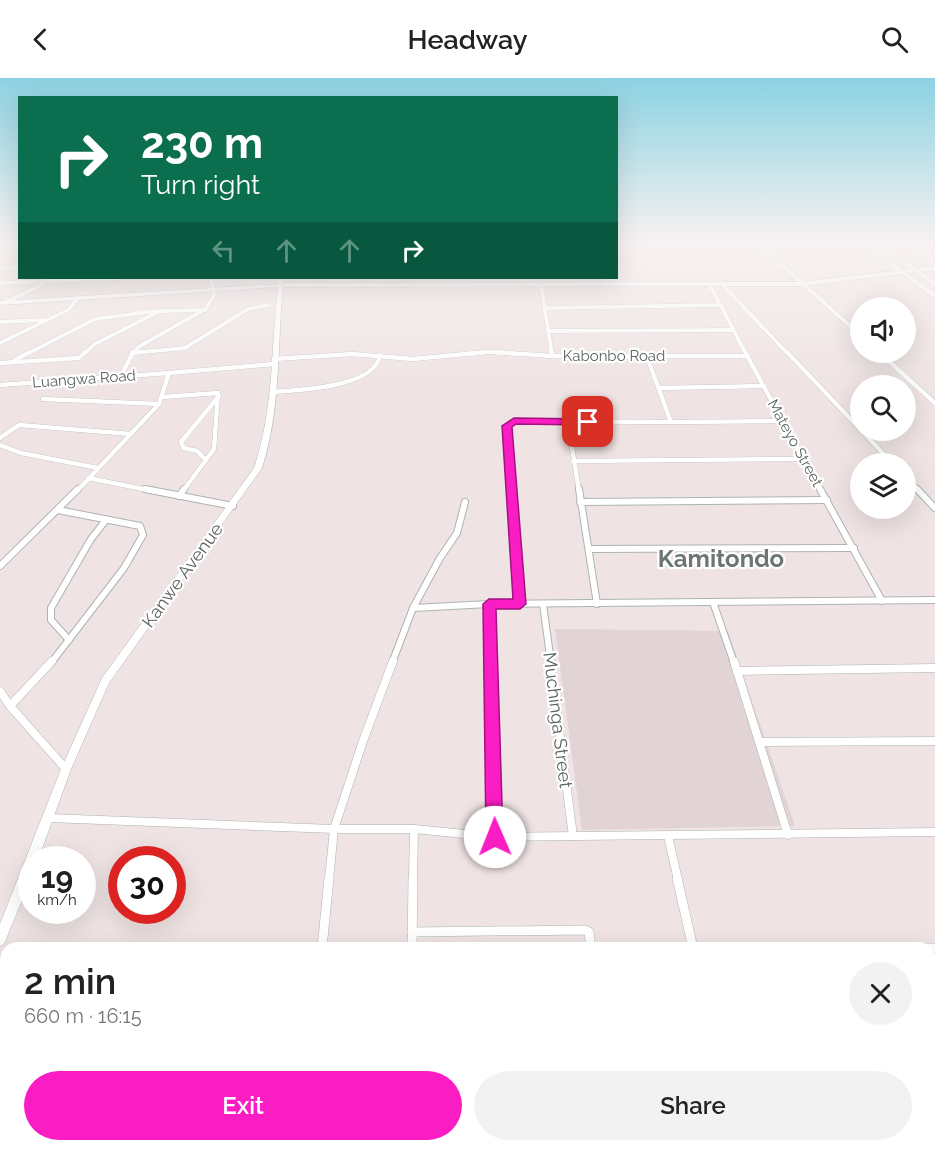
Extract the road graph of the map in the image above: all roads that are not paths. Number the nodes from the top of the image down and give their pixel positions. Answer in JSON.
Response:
{"nodes":[{"id":1,"x":22,"y":294,"type":"edge"},
{"id":2,"x":137,"y":294,"type":"edge"},
{"id":3,"x":214,"y":294,"type":"edge"},
{"id":4,"x":279,"y":294,"type":"edge"},
{"id":5,"x":543,"y":294,"type":"edge"},
{"id":6,"x":715,"y":294,"type":"edge"},
{"id":7,"x":732,"y":294,"type":"edge"},
{"id":8,"x":813,"y":294,"type":"edge"},
{"id":9,"x":78,"y":298,"type":"junction"},
{"id":10,"x":3,"y":303,"type":"edge"},
{"id":11,"x":268,"y":305,"type":"dead end"},
{"id":12,"x":721,"y":306,"type":"junction"},
{"id":13,"x":545,"y":308,"type":"junction"},
{"id":14,"x":205,"y":310,"type":"junction"},
{"id":15,"x":160,"y":311,"type":"junction"},
{"id":16,"x":46,"y":321,"type":"junction"},
{"id":17,"x":0,"y":322,"type":"edge"},
{"id":18,"x":850,"y":326,"type":"edge"},
{"id":19,"x":733,"y":330,"type":"junction"},
{"id":20,"x":548,"y":331,"type":"junction"},
{"id":21,"x":0,"y":343,"type":"edge"},
{"id":22,"x":132,"y":353,"type":"junction"},
{"id":23,"x":380,"y":354,"type":"junction"},
{"id":24,"x":552,"y":356,"type":"junction"},
{"id":25,"x":748,"y":356,"type":"junction"},
{"id":26,"x":647,"y":357,"type":"junction"},
{"id":27,"x":11,"y":362,"type":"junction"},
{"id":28,"x":274,"y":362,"type":"junction"},
{"id":29,"x":0,"y":363,"type":"edge"},
{"id":30,"x":891,"y":363,"type":"edge"},
{"id":31,"x":169,"y":373,"type":"junction"},
{"id":32,"x":121,"y":376,"type":"junction"},
{"id":33,"x":0,"y":386,"type":"edge"},
{"id":34,"x":764,"y":386,"type":"junction"},
{"id":35,"x":659,"y":388,"type":"junction"},
{"id":36,"x":272,"y":392,"type":"junction"},
{"id":37,"x":219,"y":396,"type":"junction"},
{"id":38,"x":162,"y":397,"type":"junction"},
{"id":39,"x":43,"y":399,"type":"dead end"},
{"id":40,"x":935,"y":403,"type":"edge"},
{"id":41,"x":159,"y":404,"type":"junction"},
{"id":42,"x":850,"y":418,"type":"edge"},
{"id":43,"x":783,"y":421,"type":"junction"},
{"id":44,"x":568,"y":422,"type":"junction"},
{"id":45,"x":671,"y":422,"type":"junction"},
{"id":46,"x":131,"y":434,"type":"junction"},
{"id":47,"x":0,"y":438,"type":"edge"},
{"id":48,"x":871,"y":441,"type":"edge"},
{"id":49,"x":0,"y":446,"type":"edge"},
{"id":50,"x":883,"y":453,"type":"edge"},
{"id":51,"x":803,"y":459,"type":"junction"},
{"id":52,"x":207,"y":460,"type":"junction"},
{"id":53,"x":573,"y":461,"type":"junction"},
{"id":54,"x":98,"y":468,"type":"junction"},
{"id":55,"x":88,"y":478,"type":"junction"},
{"id":56,"x":916,"y":488,"type":"edge"},
{"id":57,"x":179,"y":496,"type":"junction"},
{"id":58,"x":827,"y":500,"type":"junction"},
{"id":59,"x":465,"y":502,"type":"dead end"},
{"id":60,"x":580,"y":502,"type":"junction"},
{"id":61,"x":233,"y":506,"type":"junction"},
{"id":62,"x":935,"y":508,"type":"edge"},
{"id":63,"x":58,"y":510,"type":"junction"},
{"id":64,"x":106,"y":520,"type":"junction"},
{"id":65,"x":854,"y":548,"type":"junction"},
{"id":66,"x":589,"y":549,"type":"junction"},
{"id":67,"x":0,"y":566,"type":"edge"},
{"id":68,"x":935,"y":600,"type":"edge"},
{"id":69,"x":882,"y":601,"type":"junction"},
{"id":70,"x":713,"y":602,"type":"junction"},
{"id":71,"x":489,"y":604,"type":"junction"},
{"id":72,"x":520,"y":604,"type":"junction"},
{"id":73,"x":543,"y":604,"type":"junction"},
{"id":74,"x":597,"y":604,"type":"junction"},
{"id":75,"x":413,"y":608,"type":"junction"},
{"id":76,"x":69,"y":640,"type":"junction"},
{"id":77,"x":935,"y":668,"type":"edge"},
{"id":78,"x":737,"y":671,"type":"junction"},
{"id":79,"x":0,"y":691,"type":"edge"},
{"id":80,"x":10,"y":706,"type":"junction"},
{"id":81,"x":935,"y":741,"type":"edge"},
{"id":82,"x":760,"y":742,"type":"junction"},
{"id":83,"x":66,"y":769,"type":"junction"},
{"id":84,"x":49,"y":818,"type":"junction"},
{"id":85,"x":334,"y":829,"type":"junction"},
{"id":86,"x":414,"y":829,"type":"junction"},
{"id":87,"x":935,"y":832,"type":"edge"},
{"id":88,"x":788,"y":835,"type":"junction"},
{"id":89,"x":573,"y":836,"type":"junction"},
{"id":90,"x":668,"y":836,"type":"junction"},
{"id":91,"x":495,"y":837,"type":"junction"},
{"id":92,"x":38,"y":846,"type":"edge"},
{"id":93,"x":18,"y":889,"type":"edge"},
{"id":94,"x":3,"y":921,"type":"edge"},
{"id":95,"x":412,"y":932,"type":"junction"},
{"id":96,"x":0,"y":940,"type":"edge"},
{"id":97,"x":323,"y":942,"type":"edge"},
{"id":98,"x":412,"y":942,"type":"edge"},
{"id":99,"x":590,"y":942,"type":"edge"},
{"id":100,"x":692,"y":942,"type":"edge"}],
"edges":[{"from":1,"to":10,"type":"street"},
{"from":2,"to":9,"type":"main road"},
{"from":3,"to":14,"type":"street"},
{"from":4,"to":28,"type":"main road","name":"Kanwe Avenue"},
{"from":5,"to":13,"type":"street","name":"Kabonbo Road"},
{"from":6,"to":12,"type":"street","name":"Mateyo Street"},
{"from":7,"to":42,"type":"street"},
{"from":8,"to":18,"type":"street"},
{"from":9,"to":10,"type":"main road"},
{"from":9,"to":16,"type":"street"},
{"from":11,"to":22,"type":"street"},
{"from":12,"to":13,"type":"street"},
{"from":12,"to":19,"type":"street","name":"Mateyo Street"},
{"from":13,"to":20,"type":"street","name":"Kabonbo Road"},
{"from":14,"to":15,"type":"street"},
{"from":14,"to":22,"type":"street"},
{"from":15,"to":27,"type":"street"},
{"from":15,"to":27,"type":"street"},
{"from":16,"to":17,"type":"street"},
{"from":16,"to":21,"type":"street"},
{"from":19,"to":20,"type":"street"},
{"from":19,"to":25,"type":"street","name":"Mateyo Street"},
{"from":20,"to":24,"type":"street","name":"Kabonbo Road"},
{"from":22,"to":32,"type":"street"},
{"from":23,"to":24,"type":"street","name":"Luangwa Road"},
{"from":23,"to":28,"type":"street","name":"Luangwa Road"},
{"from":23,"to":36,"type":"street"},
{"from":24,"to":26,"type":"street","name":"Kabonbo Road"},
{"from":25,"to":26,"type":"street","name":"Kabonbo Road"},
{"from":25,"to":34,"type":"street","name":"Mateyo Street"},
{"from":26,"to":35,"type":"street"},
{"from":27,"to":29,"type":"street"},
{"from":28,"to":31,"type":"street","name":"Luangwa Road"},
{"from":28,"to":36,"type":"main road","name":"Kanwe Avenue"},
{"from":30,"to":40,"type":"street"},
{"from":31,"to":32,"type":"street","name":"Luangwa Road"},
{"from":31,"to":38,"type":"street"},
{"from":32,"to":33,"type":"street","name":"Luangwa Road"},
{"from":34,"to":35,"type":"street"},
{"from":34,"to":43,"type":"street","name":"Mateyo Street"},
{"from":35,"to":45,"type":"street"},
{"from":36,"to":61,"type":"main road","name":"Kanwe Avenue"},
{"from":37,"to":38,"type":"street"},
{"from":37,"to":52,"type":"street"},
{"from":37,"to":52,"type":"street"},
{"from":38,"to":41,"type":"street"},
{"from":39,"to":41,"type":"street"},
{"from":41,"to":46,"type":"street"},
{"from":43,"to":45,"type":"street"},
{"from":43,"to":51,"type":"street","name":"Mateyo Street"},
{"from":44,"to":45,"type":"street"},
{"from":44,"to":53,"type":"street"},
{"from":44,"to":72,"type":"street"},
{"from":46,"to":47,"type":"street"},
{"from":46,"to":54,"type":"street"},
{"from":48,"to":50,"type":"street"},
{"from":49,"to":54,"type":"street"},
{"from":51,"to":53,"type":"street"},
{"from":51,"to":58,"type":"street","name":"Mateyo Street"},
{"from":52,"to":57,"type":"street"},
{"from":53,"to":60,"type":"street"},
{"from":54,"to":55,"type":"street"},
{"from":55,"to":57,"type":"street"},
{"from":55,"to":63,"type":"street"},
{"from":56,"to":62,"type":"street"},
{"from":57,"to":61,"type":"street"},
{"from":58,"to":60,"type":"street"},
{"from":58,"to":65,"type":"street","name":"Mateyo Street"},
{"from":59,"to":75,"type":"street"},
{"from":60,"to":66,"type":"street"},
{"from":61,"to":83,"type":"main road","name":"Kanwe Avenue"},
{"from":63,"to":64,"type":"street"},
{"from":63,"to":67,"type":"street"},
{"from":64,"to":76,"type":"street"},
{"from":64,"to":76,"type":"street"},
{"from":65,"to":66,"type":"street"},
{"from":65,"to":69,"type":"street","name":"Mateyo Street"},
{"from":66,"to":74,"type":"street"},
{"from":68,"to":69,"type":"street"},
{"from":69,"to":70,"type":"street"},
{"from":70,"to":74,"type":"street"},
{"from":70,"to":78,"type":"street"},
{"from":71,"to":72,"type":"street"},
{"from":71,"to":75,"type":"street"},
{"from":71,"to":91,"type":"street"},
{"from":72,"to":73,"type":"street"},
{"from":73,"to":74,"type":"street"},
{"from":73,"to":89,"type":"street","name":"Muchinga Street"},
{"from":75,"to":85,"type":"street"},
{"from":76,"to":80,"type":"street"},
{"from":77,"to":78,"type":"street"},
{"from":78,"to":82,"type":"street"},
{"from":79,"to":80,"type":"street"},
{"from":80,"to":83,"type":"street"},
{"from":81,"to":82,"type":"street"},
{"from":82,"to":88,"type":"street"},
{"from":83,"to":84,"type":"main road","name":"Kanwe Avenue"},
{"from":84,"to":85,"type":"street"},
{"from":84,"to":92,"type":"main road","name":"Kanwe Avenue"},
{"from":85,"to":86,"type":"street"},
{"from":85,"to":97,"type":"street"},
{"from":86,"to":91,"type":"street"},
{"from":86,"to":95,"type":"street"},
{"from":87,"to":88,"type":"street"},
{"from":88,"to":90,"type":"street"},
{"from":89,"to":90,"type":"street"},
{"from":89,"to":91,"type":"street"},
{"from":90,"to":100,"type":"street"},
{"from":93,"to":94,"type":"main road","name":"Kanwe Avenue"},
{"from":94,"to":96,"type":"main road","name":"Kanwe Avenue"},
{"from":95,"to":98,"type":"street"},
{"from":95,"to":99,"type":"street"}]}
